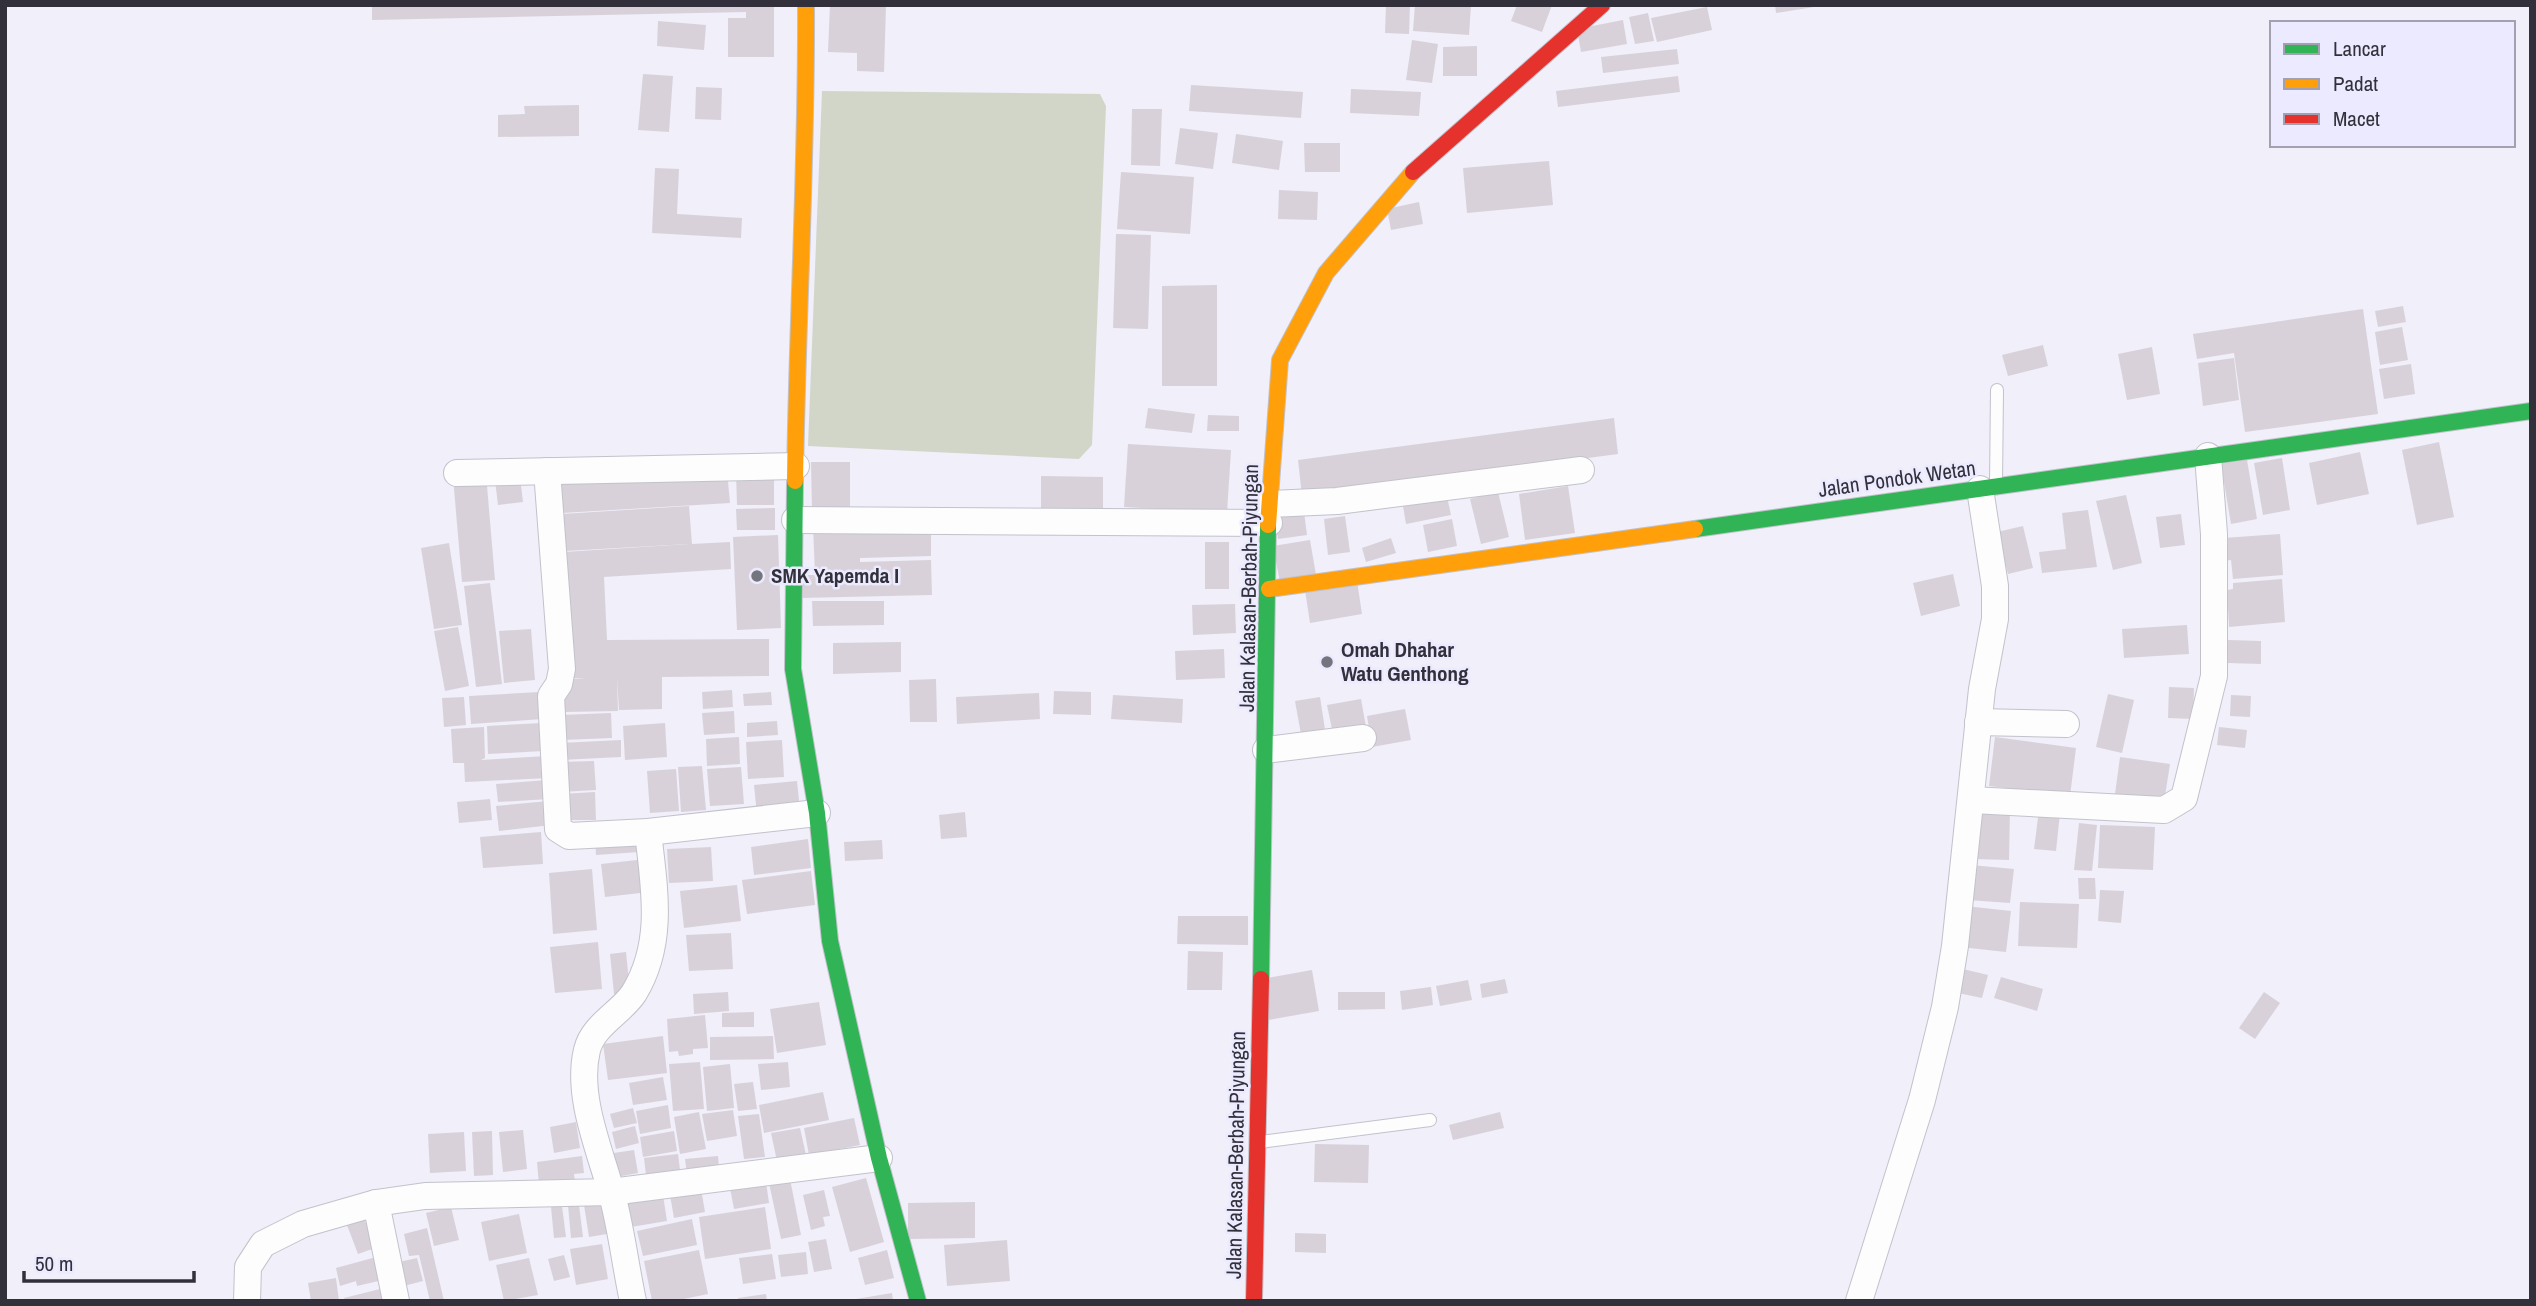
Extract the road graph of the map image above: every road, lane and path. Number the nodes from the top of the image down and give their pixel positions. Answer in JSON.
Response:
{"nodes":[{"id":1,"x":806,"y":5,"type":"edge"},
{"id":2,"x":1599,"y":6,"type":"edge"},
{"id":3,"x":1997,"y":390,"type":"dead end"},
{"id":4,"x":2531,"y":411,"type":"edge"},
{"id":5,"x":2208,"y":456,"type":"junction"},
{"id":6,"x":796,"y":466,"type":"junction"},
{"id":7,"x":1581,"y":470,"type":"dead end"},
{"id":8,"x":547,"y":471,"type":"junction"},
{"id":9,"x":457,"y":472,"type":"dead end"},
{"id":10,"x":1988,"y":488,"type":"junction"},
{"id":11,"x":1269,"y":513,"type":"junction"},
{"id":12,"x":794,"y":520,"type":"junction"},
{"id":13,"x":1269,"y":589,"type":"junction"},
{"id":14,"x":1978,"y":722,"type":"junction"},
{"id":15,"x":2066,"y":724,"type":"dead end"},
{"id":16,"x":1363,"y":738,"type":"dead end"},
{"id":17,"x":1266,"y":750,"type":"junction"},
{"id":18,"x":1972,"y":800,"type":"junction"},
{"id":19,"x":817,"y":813,"type":"junction"},
{"id":20,"x":649,"y":832,"type":"junction"},
{"id":21,"x":1430,"y":1120,"type":"dead end"},
{"id":22,"x":1256,"y":1142,"type":"junction"},
{"id":23,"x":879,"y":1158,"type":"junction"},
{"id":24,"x":611,"y":1192,"type":"junction"},
{"id":25,"x":376,"y":1203,"type":"junction"},
{"id":26,"x":247,"y":1301,"type":"edge"},
{"id":27,"x":396,"y":1301,"type":"edge"},
{"id":28,"x":633,"y":1301,"type":"edge"},
{"id":29,"x":918,"y":1301,"type":"edge"},
{"id":30,"x":1254,"y":1301,"type":"edge"},
{"id":31,"x":1859,"y":1301,"type":"edge"}],
"edges":[{"from":1,"to":6,"type":"street"},
{"from":2,"to":11,"type":"street","name":"Jalan Kalasan-Berbah-Piyungan"},
{"from":3,"to":10,"type":"lane"},
{"from":4,"to":5,"type":"street","name":"Jalan Pondok Wetan"},
{"from":5,"to":10,"type":"street","name":"Jalan Pondok Wetan"},
{"from":5,"to":18,"type":"street"},
{"from":6,"to":8,"type":"street"},
{"from":6,"to":12,"type":"street"},
{"from":7,"to":11,"type":"street"},
{"from":8,"to":9,"type":"street"},
{"from":8,"to":20,"type":"street"},
{"from":10,"to":13,"type":"street","name":"Jalan Pondok Wetan"},
{"from":10,"to":14,"type":"street"},
{"from":11,"to":12,"type":"street"},
{"from":11,"to":13,"type":"street","name":"Jalan Kalasan-Berbah-Piyungan"},
{"from":12,"to":19,"type":"street"},
{"from":13,"to":17,"type":"street","name":"Jalan Kalasan-Berbah-Piyungan"},
{"from":14,"to":15,"type":"street"},
{"from":14,"to":18,"type":"street"},
{"from":16,"to":17,"type":"street"},
{"from":17,"to":22,"type":"street","name":"Jalan Kalasan-Berbah-Piyungan"},
{"from":18,"to":31,"type":"street"},
{"from":19,"to":20,"type":"street"},
{"from":19,"to":23,"type":"street"},
{"from":20,"to":24,"type":"street"},
{"from":21,"to":22,"type":"lane"},
{"from":22,"to":30,"type":"street","name":"Jalan Kalasan-Berbah-Piyungan"},
{"from":23,"to":24,"type":"street"},
{"from":23,"to":29,"type":"street"},
{"from":24,"to":25,"type":"street"},
{"from":24,"to":28,"type":"street"},
{"from":25,"to":26,"type":"street"},
{"from":25,"to":27,"type":"street"}]}
